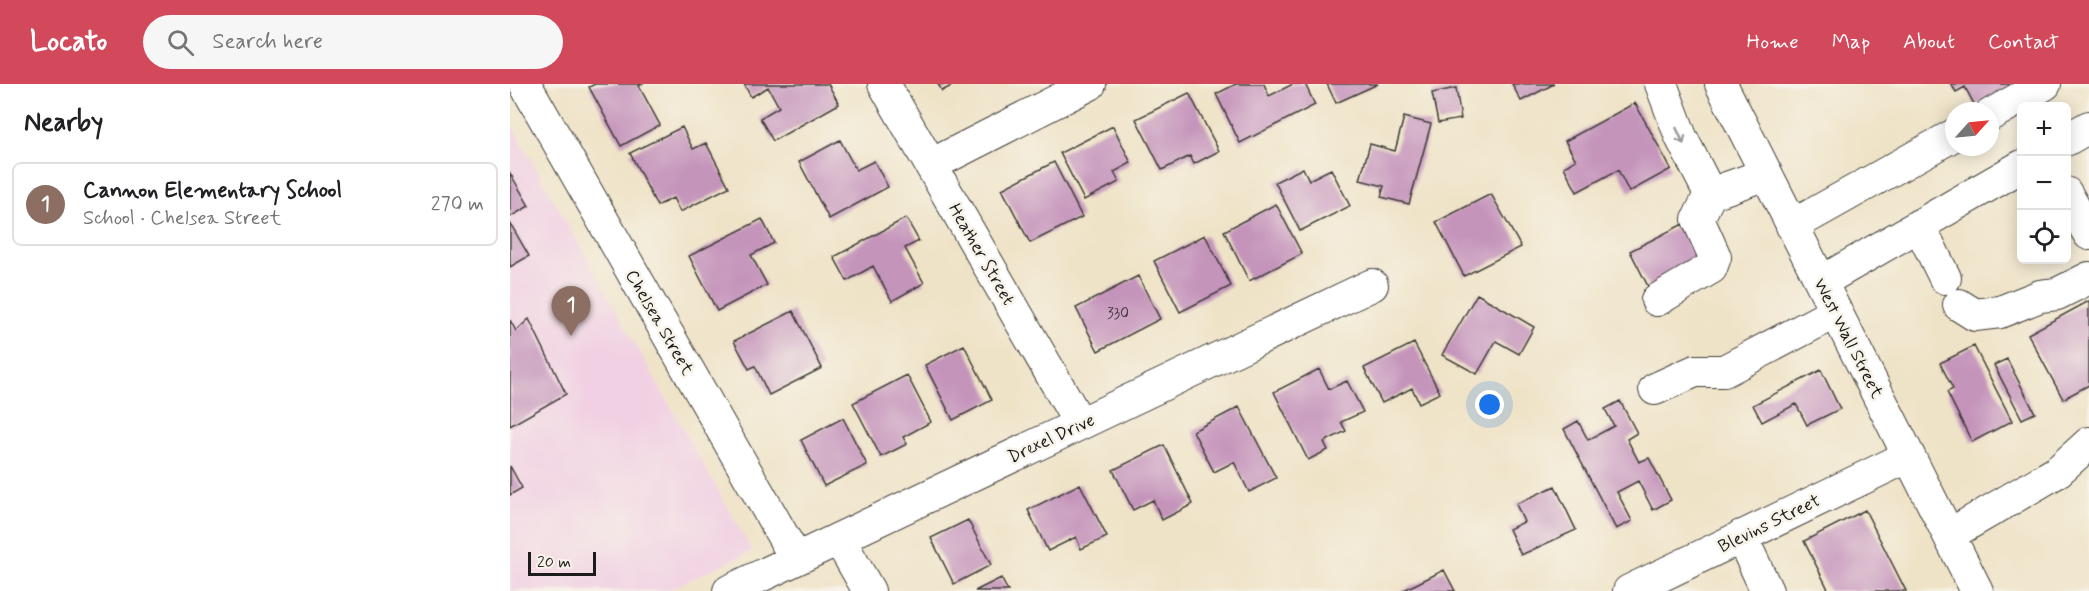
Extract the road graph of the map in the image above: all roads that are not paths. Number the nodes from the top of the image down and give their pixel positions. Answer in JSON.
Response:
{"nodes":[{"id":1,"x":525,"y":84,"type":"edge"},
{"id":2,"x":884,"y":84,"type":"edge"},
{"id":3,"x":1090,"y":84,"type":"edge"},
{"id":4,"x":2045,"y":84,"type":"edge"},
{"id":5,"x":1733,"y":89,"type":"edge"},
{"id":6,"x":1662,"y":90,"type":"edge"},
{"id":7,"x":1999,"y":110,"type":"edge"},
{"id":8,"x":2089,"y":127,"type":"edge"},
{"id":9,"x":2071,"y":138,"type":"edge"},
{"id":10,"x":1945,"y":140,"type":"edge"},
{"id":11,"x":931,"y":165,"type":"junction"},
{"id":12,"x":2017,"y":169,"type":"edge"},
{"id":13,"x":1766,"y":174,"type":"junction"},
{"id":14,"x":1705,"y":184,"type":"junction"},
{"id":15,"x":2071,"y":200,"type":"edge"},
{"id":16,"x":1919,"y":225,"type":"junction"},
{"id":17,"x":1792,"y":226,"type":"junction"},
{"id":18,"x":2089,"y":234,"type":"edge"},
{"id":19,"x":2089,"y":266,"type":"edge"},
{"id":20,"x":2089,"y":278,"type":"edge"},
{"id":21,"x":1821,"y":282,"type":"junction"},
{"id":22,"x":1372,"y":285,"type":"dead end"},
{"id":23,"x":2040,"y":296,"type":"junction"},
{"id":24,"x":1657,"y":300,"type":"dead end"},
{"id":25,"x":1836,"y":312,"type":"junction"},
{"id":26,"x":1655,"y":389,"type":"dead end"},
{"id":27,"x":1080,"y":424,"type":"junction"},
{"id":28,"x":2089,"y":443,"type":"edge"},
{"id":29,"x":1909,"y":456,"type":"junction"},
{"id":30,"x":1949,"y":535,"type":"junction"},
{"id":31,"x":1741,"y":536,"type":"junction"},
{"id":32,"x":839,"y":539,"type":"junction"},
{"id":33,"x":796,"y":559,"type":"junction"},
{"id":34,"x":729,"y":591,"type":"edge"},
{"id":35,"x":869,"y":591,"type":"edge"},
{"id":36,"x":1629,"y":591,"type":"edge"},
{"id":37,"x":1767,"y":591,"type":"edge"},
{"id":38,"x":1977,"y":591,"type":"edge"}],
"edges":[{"from":1,"to":33,"type":"street","name":"Chelsea Street"},
{"from":2,"to":11,"type":"street","name":"Heather Street"},
{"from":3,"to":11,"type":"street"},
{"from":4,"to":7,"type":"street"},
{"from":5,"to":13,"type":"street","name":"West Wall Street"},
{"from":6,"to":14,"type":"street","one_way":true},
{"from":8,"to":9,"type":"street"},
{"from":10,"to":17,"type":"street"},
{"from":11,"to":27,"type":"street","name":"Heather Street"},
{"from":12,"to":16,"type":"street"},
{"from":13,"to":14,"type":"street"},
{"from":13,"to":17,"type":"street","name":"West Wall Street"},
{"from":14,"to":24,"type":"street"},
{"from":15,"to":18,"type":"street"},
{"from":16,"to":21,"type":"street"},
{"from":16,"to":23,"type":"street"},
{"from":17,"to":21,"type":"street","name":"West Wall Street"},
{"from":19,"to":23,"type":"street"},
{"from":20,"to":23,"type":"street"},
{"from":21,"to":25,"type":"street","name":"West Wall Street"},
{"from":22,"to":27,"type":"street","name":"Drexel Drive"},
{"from":25,"to":26,"type":"street"},
{"from":25,"to":29,"type":"street","name":"West Wall Street"},
{"from":27,"to":32,"type":"street","name":"Drexel Drive"},
{"from":28,"to":30,"type":"street"},
{"from":29,"to":30,"type":"street","name":"West Wall Street"},
{"from":29,"to":31,"type":"street","name":"Blevins Street"},
{"from":30,"to":38,"type":"street","name":"West Wall Street"},
{"from":31,"to":36,"type":"street","name":"Blevins Street"},
{"from":31,"to":37,"type":"street"},
{"from":32,"to":33,"type":"street","name":"Drexel Drive"},
{"from":32,"to":35,"type":"street"},
{"from":33,"to":34,"type":"street","name":"Drexel Drive"}]}
